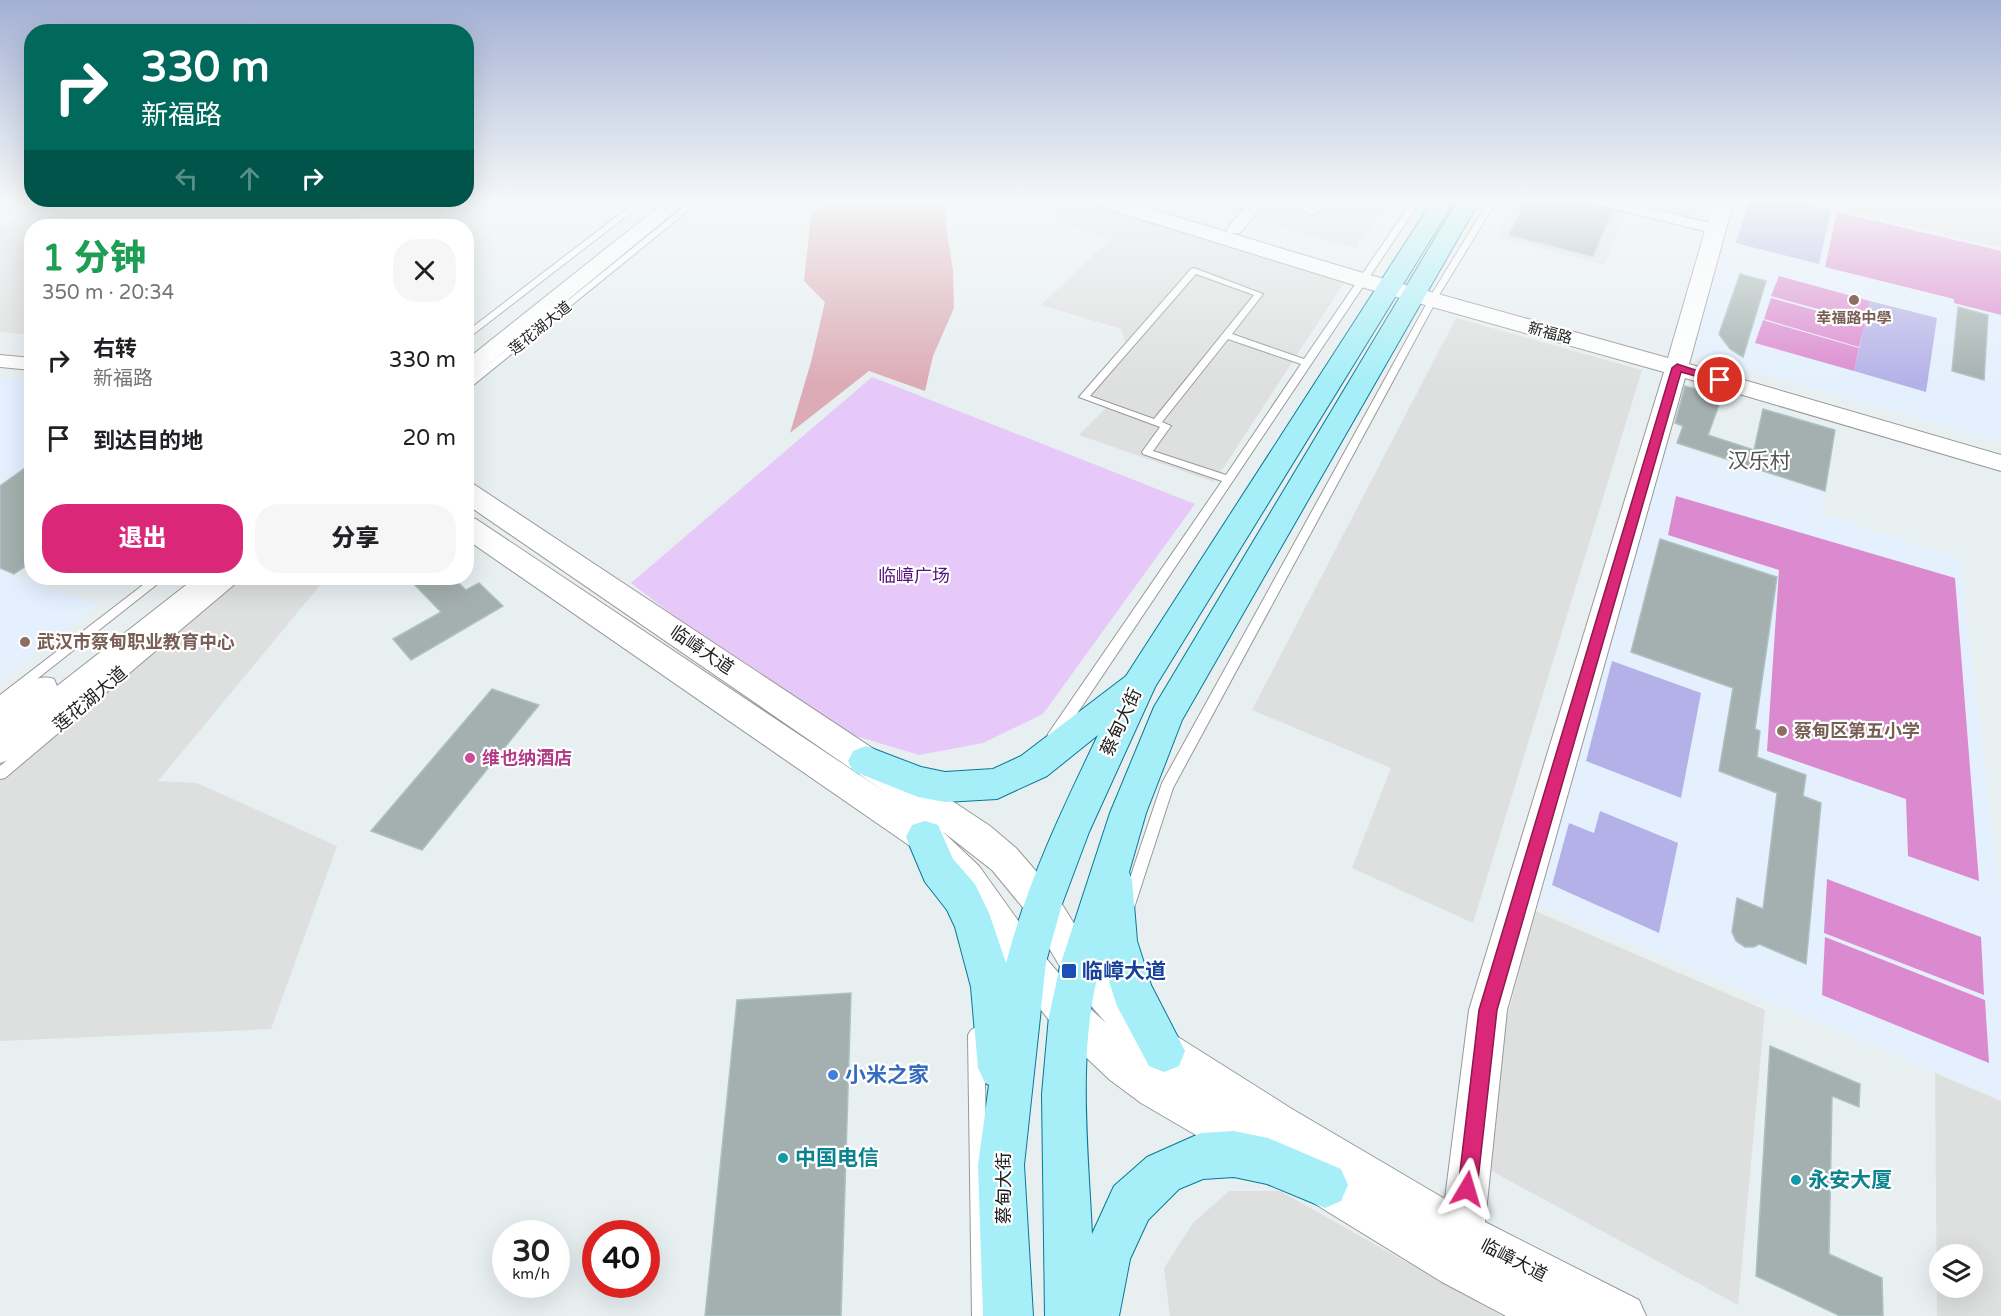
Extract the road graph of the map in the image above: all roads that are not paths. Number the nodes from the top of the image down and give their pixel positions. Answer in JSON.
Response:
{"nodes":[{"id":1,"x":564,"y":261,"type":"edge"},
{"id":2,"x":581,"y":261,"type":"edge"},
{"id":3,"x":603,"y":261,"type":"edge"},
{"id":4,"x":621,"y":261,"type":"edge"},
{"id":5,"x":1315,"y":261,"type":"edge"},
{"id":6,"x":1327,"y":261,"type":"edge"},
{"id":7,"x":1406,"y":261,"type":"edge"},
{"id":8,"x":1414,"y":261,"type":"edge"},
{"id":9,"x":1421,"y":261,"type":"edge"},
{"id":10,"x":1428,"y":261,"type":"edge"},
{"id":11,"x":1707,"y":261,"type":"edge"},
{"id":12,"x":1402,"y":286,"type":"junction"},
{"id":13,"x":474,"y":331,"type":"edge"},
{"id":14,"x":1226,"y":335,"type":"junction"},
{"id":15,"x":474,"y":345,"type":"edge"},
{"id":16,"x":0,"y":361,"type":"edge"},
{"id":17,"x":24,"y":363,"type":"edge"},
{"id":18,"x":1306,"y":363,"type":"junction"},
{"id":19,"x":1678,"y":364,"type":"junction"},
{"id":20,"x":474,"y":366,"type":"edge"},
{"id":21,"x":474,"y":381,"type":"edge"},
{"id":22,"x":1155,"y":423,"type":"junction"},
{"id":23,"x":2001,"y":452,"type":"edge"},
{"id":24,"x":2001,"y":463,"type":"edge"},
{"id":25,"x":1228,"y":479,"type":"junction"},
{"id":26,"x":474,"y":496,"type":"edge"},
{"id":27,"x":474,"y":531,"type":"edge"},
{"id":28,"x":150,"y":585,"type":"edge"},
{"id":29,"x":173,"y":585,"type":"edge"},
{"id":30,"x":204,"y":585,"type":"edge"},
{"id":31,"x":228,"y":585,"type":"edge"},
{"id":32,"x":1140,"y":682,"type":"junction"},
{"id":33,"x":0,"y":702,"type":"edge"},
{"id":34,"x":0,"y":723,"type":"edge"},
{"id":35,"x":0,"y":750,"type":"edge"},
{"id":36,"x":866,"y":761,"type":"junction"},
{"id":37,"x":1034,"y":766,"type":"junction"},
{"id":38,"x":0,"y":774,"type":"edge"},
{"id":39,"x":925,"y":837,"type":"junction"},
{"id":40,"x":1112,"y":861,"type":"junction"},
{"id":41,"x":1041,"y":904,"type":"junction"},
{"id":42,"x":975,"y":926,"type":"junction"},
{"id":43,"x":1117,"y":941,"type":"junction"},
{"id":44,"x":1026,"y":962,"type":"junction"},
{"id":45,"x":1080,"y":966,"type":"junction"},
{"id":46,"x":975,"y":985,"type":"dead end"},
{"id":47,"x":1070,"y":1016,"type":"junction"},
{"id":48,"x":976,"y":1021,"type":"dead end"},
{"id":49,"x":1164,"y":1051,"type":"junction"},
{"id":50,"x":1001,"y":1165,"type":"junction"},
{"id":51,"x":1325,"y":1185,"type":"junction"},
{"id":52,"x":1460,"y":1250,"type":"junction"},
{"id":53,"x":1106,"y":1257,"type":"junction"},
{"id":54,"x":981,"y":1316,"type":"edge"},
{"id":55,"x":1008,"y":1316,"type":"edge"},
{"id":56,"x":1070,"y":1316,"type":"edge"},
{"id":57,"x":1094,"y":1316,"type":"edge"},
{"id":58,"x":1113,"y":1316,"type":"edge"},
{"id":59,"x":1551,"y":1316,"type":"edge"},
{"id":60,"x":1623,"y":1316,"type":"edge"}],
"edges":[{"from":1,"to":13,"type":"lane"},
{"from":2,"to":15,"type":"street","name":"莲花湖大道"},
{"from":3,"to":20,"type":"street","name":"莲花湖大道"},
{"from":4,"to":21,"type":"lane","name":"莲花湖大道"},
{"from":5,"to":12,"type":"street","name":"新福路"},
{"from":6,"to":12,"type":"street","name":"新福路"},
{"from":7,"to":12,"type":"lane","name":"蔡甸大街"},
{"from":8,"to":12,"type":"main road","name":"蔡甸大街"},
{"from":9,"to":12,"type":"main road","name":"蔡甸大街"},
{"from":10,"to":12,"type":"lane","name":"蔡甸大街"},
{"from":11,"to":19,"type":"street"},
{"from":12,"to":18,"type":"lane","name":"蔡甸大街"},
{"from":12,"to":19,"type":"street","name":"新福路"},
{"from":12,"to":32,"type":"main road","name":"蔡甸大街"},
{"from":12,"to":40,"type":"main road","name":"蔡甸大街"},
{"from":12,"to":43,"type":"lane","name":"蔡甸大街"},
{"from":14,"to":18,"type":"lane"},
{"from":14,"to":22,"type":"lane"},
{"from":14,"to":22,"type":"lane"},
{"from":16,"to":17,"type":"street"},
{"from":18,"to":25,"type":"lane","name":"蔡甸大街"},
{"from":19,"to":23,"type":"street","name":"新福路"},
{"from":19,"to":24,"type":"street","name":"新福路"},
{"from":19,"to":52,"type":"street"},
{"from":22,"to":25,"type":"lane"},
{"from":25,"to":37,"type":"lane","name":"蔡甸大街"},
{"from":26,"to":36,"type":"street","name":"临嶂大道"},
{"from":27,"to":39,"type":"street","name":"临嶂大道"},
{"from":28,"to":33,"type":"lane"},
{"from":29,"to":34,"type":"street","name":"莲花湖大道"},
{"from":30,"to":35,"type":"street","name":"莲花湖大道"},
{"from":31,"to":38,"type":"lane","name":"莲花湖大道"},
{"from":32,"to":37,"type":"main road"},
{"from":32,"to":41,"type":"main road","name":"蔡甸大街"},
{"from":36,"to":37,"type":"main road"},
{"from":36,"to":41,"type":"street","name":"临嶂大道"},
{"from":39,"to":42,"type":"main road"},
{"from":39,"to":44,"type":"street","name":"临嶂大道"},
{"from":40,"to":43,"type":"main road"},
{"from":40,"to":45,"type":"main road","name":"蔡甸大街"},
{"from":41,"to":44,"type":"main road","name":"蔡甸大街"},
{"from":41,"to":45,"type":"street","name":"临嶂大道"},
{"from":42,"to":46,"type":"lane"},
{"from":42,"to":50,"type":"main road"},
{"from":43,"to":49,"type":"main road"},
{"from":44,"to":47,"type":"street","name":"临嶂大道"},
{"from":44,"to":50,"type":"main road","name":"蔡甸大街"},
{"from":45,"to":47,"type":"main road","name":"蔡甸大街"},
{"from":45,"to":49,"type":"street","name":"临嶂大道"},
{"from":47,"to":51,"type":"street","name":"临嶂大道"},
{"from":47,"to":56,"type":"main road","name":"蔡甸大街"},
{"from":48,"to":54,"type":"lane"},
{"from":49,"to":52,"type":"street","name":"临嶂大道"},
{"from":50,"to":55,"type":"main road","name":"蔡甸大街"},
{"from":51,"to":52,"type":"street","name":"临嶂大道"},
{"from":51,"to":53,"type":"main road"},
{"from":52,"to":59,"type":"street","name":"临嶂大道"},
{"from":52,"to":60,"type":"street","name":"临嶂大道"},
{"from":53,"to":57,"type":"main road"},
{"from":53,"to":58,"type":"lane"}]}
